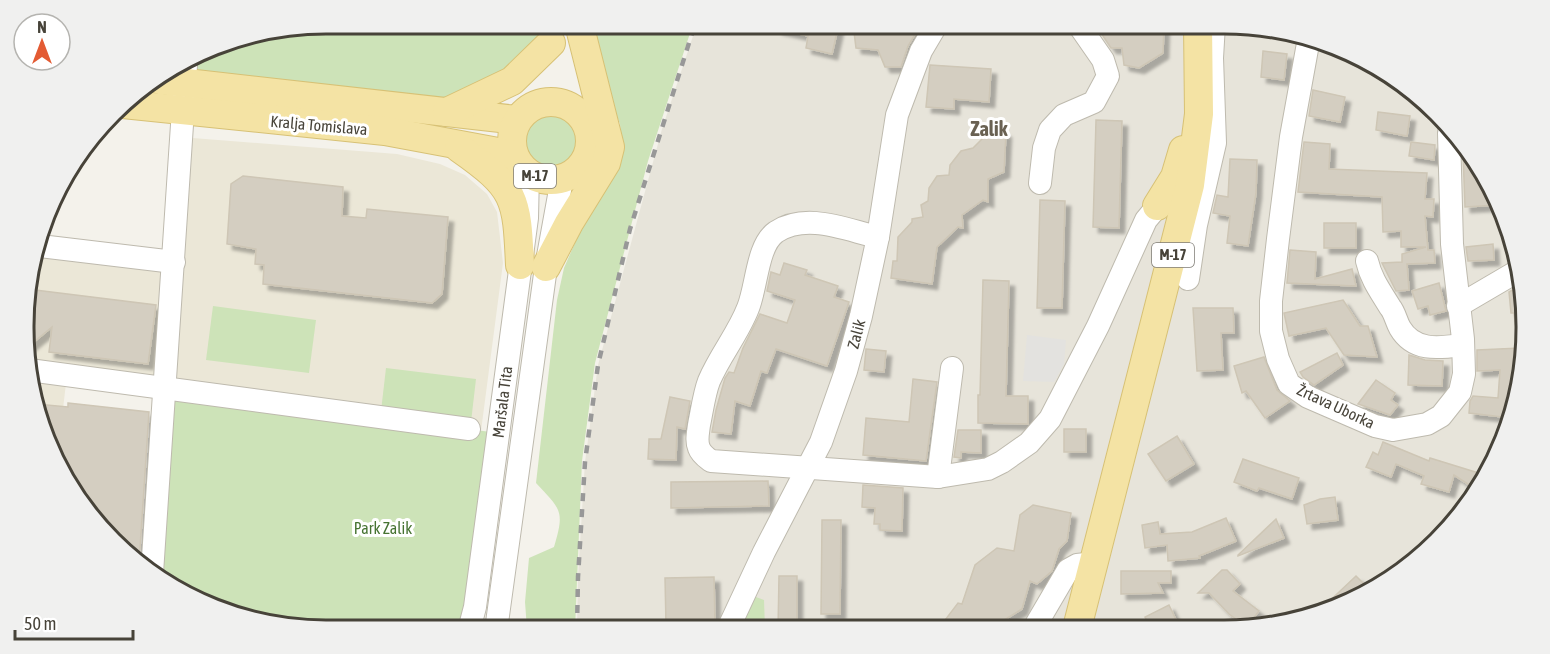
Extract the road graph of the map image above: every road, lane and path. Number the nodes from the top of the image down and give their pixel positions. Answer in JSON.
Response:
{"nodes":[{"id":1,"x":553,"y":34,"type":"edge"},
{"id":2,"x":578,"y":34,"type":"edge"},
{"id":3,"x":581,"y":34,"type":"edge"},
{"id":4,"x":931,"y":34,"type":"edge"},
{"id":5,"x":1085,"y":34,"type":"edge"},
{"id":6,"x":1206,"y":38,"type":"edge"},
{"id":7,"x":1307,"y":47,"type":"edge"},
{"id":8,"x":177,"y":76,"type":"edge"},
{"id":9,"x":136,"y":106,"type":"edge"},
{"id":10,"x":182,"y":111,"type":"junction"},
{"id":11,"x":577,"y":111,"type":"junction"},
{"id":12,"x":447,"y":112,"type":"junction"},
{"id":13,"x":527,"y":112,"type":"junction"},
{"id":14,"x":1449,"y":142,"type":"edge"},
{"id":15,"x":453,"y":143,"type":"junction"},
{"id":16,"x":521,"y":164,"type":"junction"},
{"id":17,"x":562,"y":179,"type":"junction"},
{"id":18,"x":1040,"y":183,"type":"dead end"},
{"id":19,"x":1187,"y":201,"type":"junction"},
{"id":20,"x":1157,"y":206,"type":"junction"},
{"id":21,"x":878,"y":237,"type":"junction"},
{"id":22,"x":45,"y":247,"type":"edge"},
{"id":23,"x":1367,"y":261,"type":"dead end"},
{"id":24,"x":174,"y":262,"type":"junction"},
{"id":25,"x":533,"y":266,"type":"junction"},
{"id":26,"x":1511,"y":275,"type":"edge"},
{"id":27,"x":1188,"y":279,"type":"dead end"},
{"id":28,"x":1458,"y":306,"type":"junction"},
{"id":29,"x":1463,"y":345,"type":"junction"},
{"id":30,"x":952,"y":368,"type":"dead end"},
{"id":31,"x":38,"y":371,"type":"edge"},
{"id":32,"x":165,"y":388,"type":"junction"},
{"id":33,"x":469,"y":429,"type":"dead end"},
{"id":34,"x":809,"y":467,"type":"junction"},
{"id":35,"x":938,"y":477,"type":"junction"},
{"id":36,"x":1098,"y":550,"type":"junction"},
{"id":37,"x":153,"y":562,"type":"edge"},
{"id":38,"x":475,"y":607,"type":"junction"},
{"id":39,"x":466,"y":620,"type":"edge"},
{"id":40,"x":472,"y":620,"type":"edge"},
{"id":41,"x":498,"y":620,"type":"edge"},
{"id":42,"x":732,"y":620,"type":"edge"},
{"id":43,"x":1039,"y":620,"type":"edge"},
{"id":44,"x":1079,"y":620,"type":"edge"}],
"edges":[{"from":1,"to":12,"type":"main road"},
{"from":1,"to":13,"type":"main road","number":"M-17"},
{"from":2,"to":11,"type":"main road","number":"M-17"},
{"from":3,"to":25,"type":"main road"},
{"from":4,"to":21,"type":"street","name":"Zalik"},
{"from":5,"to":18,"type":"street"},
{"from":6,"to":19,"type":"main road","number":"M-17"},
{"from":6,"to":20,"type":"main road"},
{"from":6,"to":27,"type":"street"},
{"from":7,"to":29,"type":"street","name":"Žrtava Uborka"},
{"from":8,"to":10,"type":"street"},
{"from":8,"to":12,"type":"main road","name":"Kralja Tomislava"},
{"from":9,"to":10,"type":"main road","name":"Kralja Tomislava","number":"M-17"},
{"from":10,"to":15,"type":"main road","name":"Kralja Tomislava","number":"M-17"},
{"from":10,"to":24,"type":"street"},
{"from":11,"to":13,"type":"main road"},
{"from":11,"to":17,"type":"main road","number":"M-17"},
{"from":12,"to":13,"type":"main road","name":"Kralja Tomislava"},
{"from":13,"to":16,"type":"main road","number":"M-17"},
{"from":14,"to":28,"type":"street","name":"Žrtava Uborka"},
{"from":15,"to":16,"type":"main road","name":"Kralja Tomislava","number":"M-17"},
{"from":15,"to":25,"type":"main road"},
{"from":16,"to":17,"type":"main road","number":"M-17"},
{"from":16,"to":25,"type":"street","name":"Maršala Tita"},
{"from":17,"to":25,"type":"street","name":"Maršala Tita"},
{"from":19,"to":20,"type":"street"},
{"from":19,"to":36,"type":"main road","number":"M-17"},
{"from":20,"to":35,"type":"street"},
{"from":21,"to":34,"type":"street","name":"Zalik"},
{"from":21,"to":34,"type":"street"},
{"from":22,"to":24,"type":"street"},
{"from":23,"to":29,"type":"street"},
{"from":24,"to":32,"type":"street"},
{"from":25,"to":38,"type":"street","name":"Maršala Tita"},
{"from":25,"to":41,"type":"street","name":"Maršala Tita"},
{"from":26,"to":28,"type":"street"},
{"from":28,"to":29,"type":"street","name":"Žrtava Uborka"},
{"from":30,"to":35,"type":"street"},
{"from":31,"to":32,"type":"street"},
{"from":32,"to":33,"type":"street"},
{"from":32,"to":37,"type":"street"},
{"from":34,"to":35,"type":"street"},
{"from":34,"to":42,"type":"street","name":"Zalik"},
{"from":36,"to":43,"type":"street"},
{"from":36,"to":44,"type":"main road","number":"M-17"},
{"from":38,"to":39,"type":"street"},
{"from":38,"to":40,"type":"street","name":"Maršala Tita"}]}
